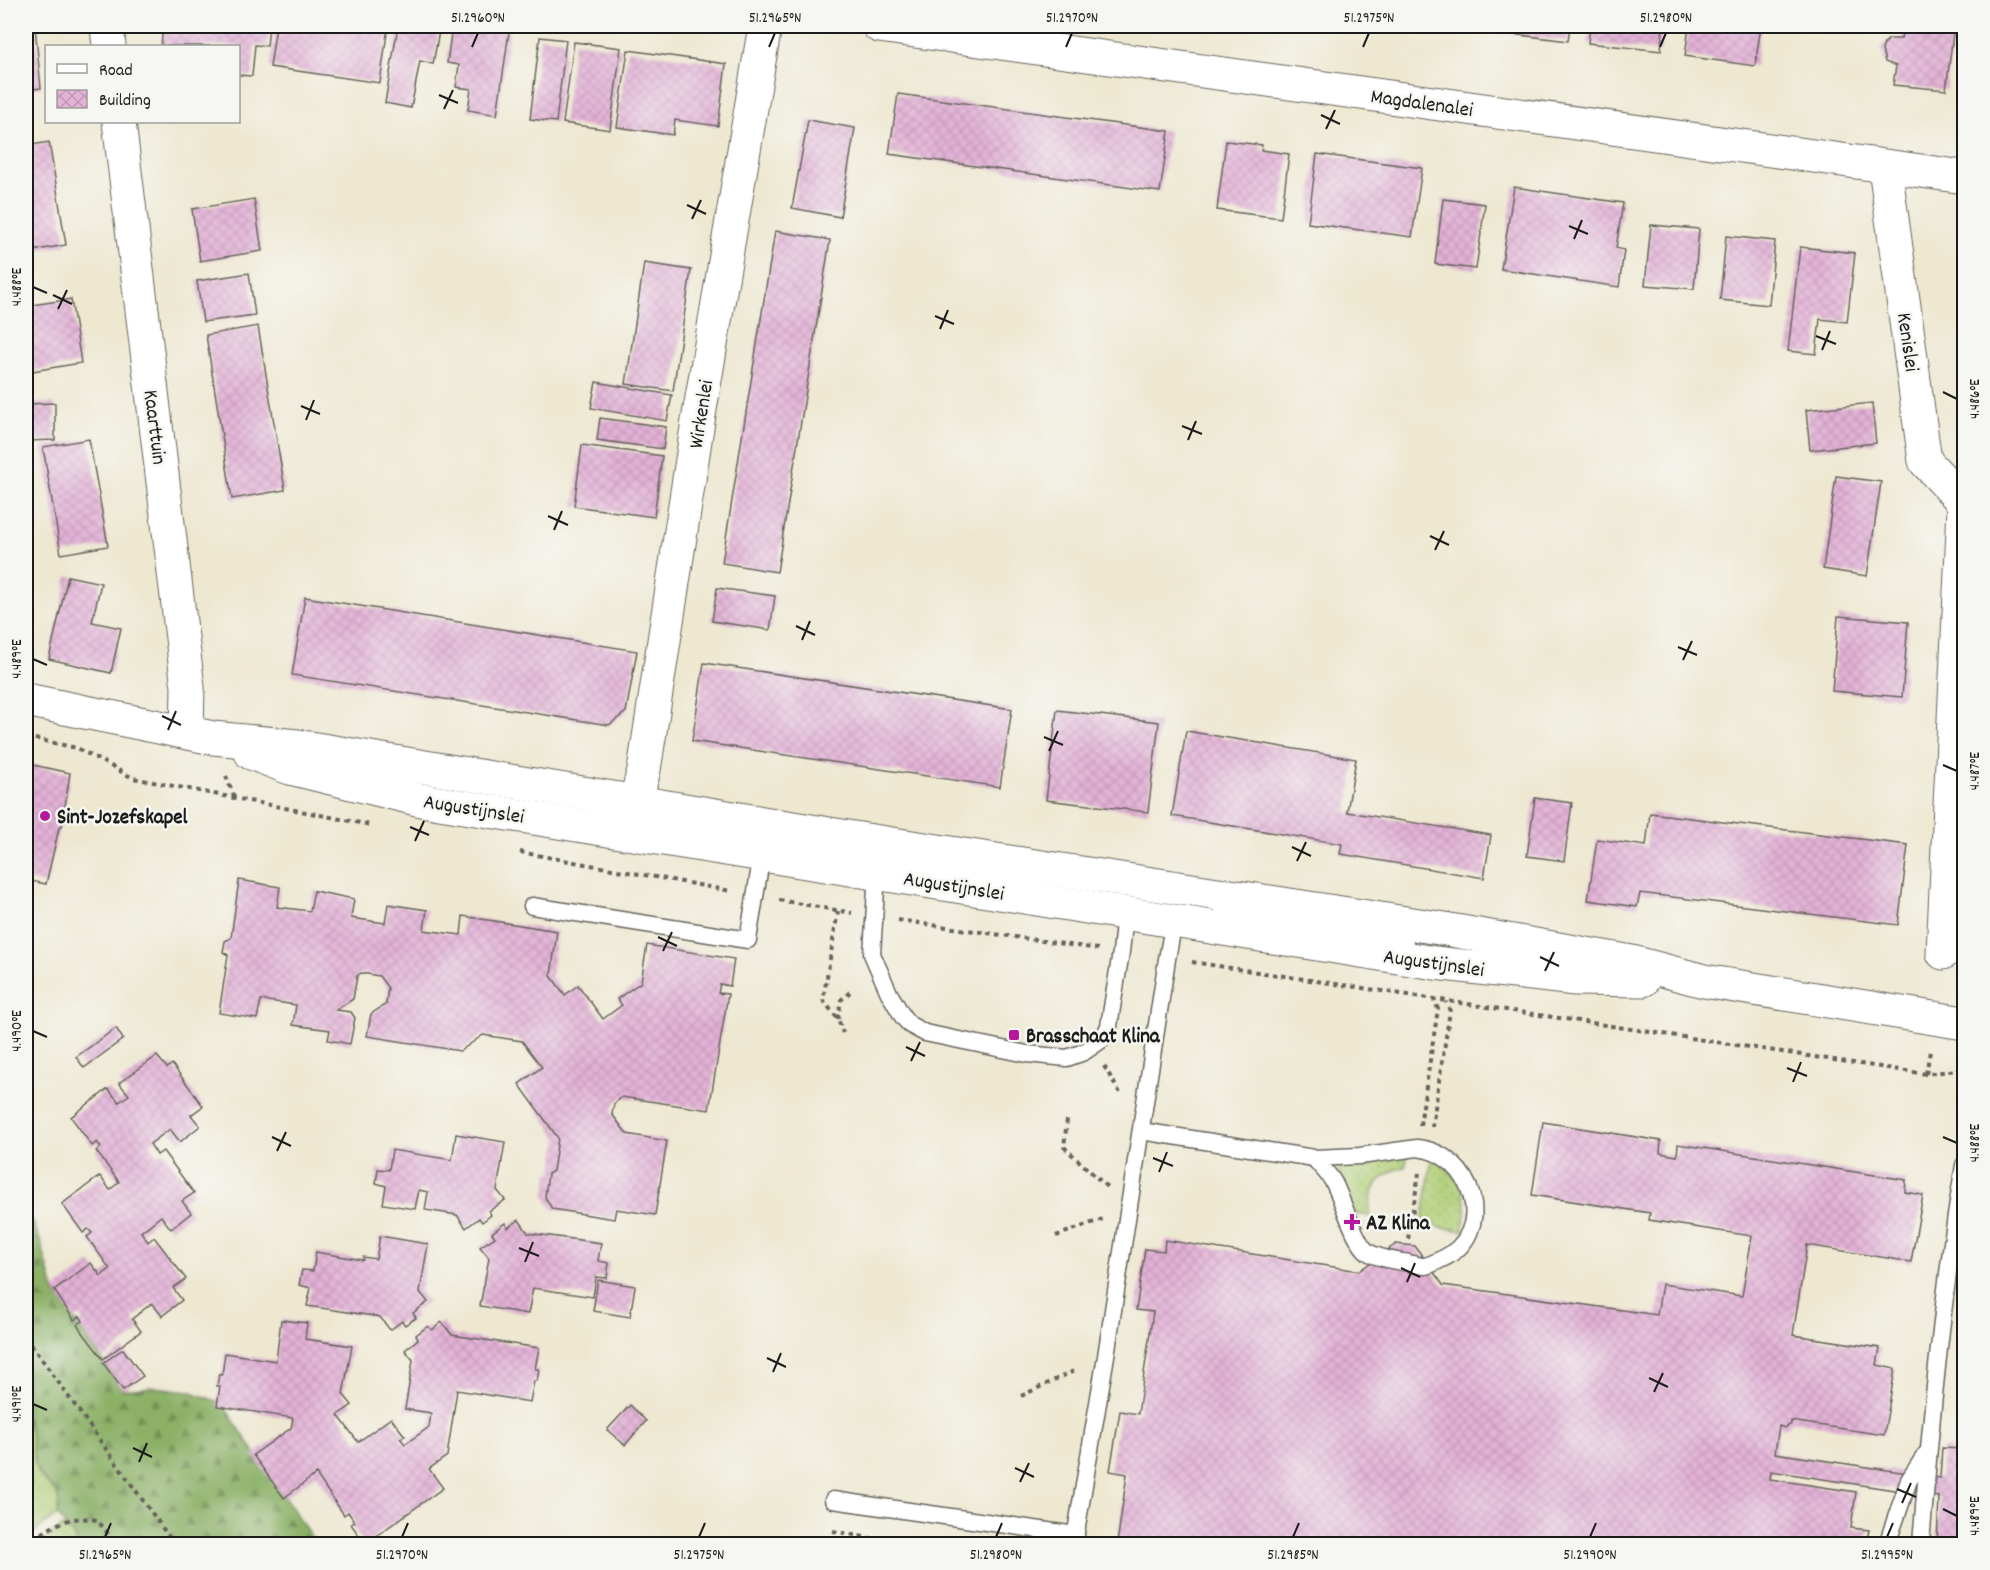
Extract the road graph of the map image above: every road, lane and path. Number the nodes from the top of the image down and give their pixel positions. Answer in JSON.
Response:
{"nodes":[{"id":1,"x":107,"y":26,"type":"edge"},
{"id":2,"x":765,"y":26,"type":"edge"},
{"id":3,"x":879,"y":26,"type":"edge"},
{"id":4,"x":109,"y":45,"type":"edge"},
{"id":5,"x":119,"y":123,"type":"edge"},
{"id":6,"x":1885,"y":167,"type":"junction"},
{"id":7,"x":1965,"y":177,"type":"edge"},
{"id":8,"x":1965,"y":503,"type":"edge"},
{"id":9,"x":1965,"y":508,"type":"edge"},
{"id":10,"x":26,"y":700,"type":"edge"},
{"id":11,"x":200,"y":736,"type":"junction"},
{"id":12,"x":26,"y":737,"type":"edge"},
{"id":13,"x":235,"y":799,"type":"dead end"},
{"id":14,"x":635,"y":803,"type":"junction"},
{"id":15,"x":860,"y":839,"type":"junction"},
{"id":16,"x":762,"y":854,"type":"junction"},
{"id":17,"x":619,"y":871,"type":"dead end"},
{"id":18,"x":878,"y":873,"type":"junction"},
{"id":19,"x":754,"y":895,"type":"junction"},
{"id":20,"x":532,"y":906,"type":"dead end"},
{"id":21,"x":1160,"y":908,"type":"junction"},
{"id":22,"x":838,"y":911,"type":"junction"},
{"id":23,"x":875,"y":917,"type":"junction"},
{"id":24,"x":1421,"y":925,"type":"junction"},
{"id":25,"x":1121,"y":952,"type":"junction"},
{"id":26,"x":1943,"y":953,"type":"dead end"},
{"id":27,"x":1167,"y":959,"type":"junction"},
{"id":28,"x":1442,"y":964,"type":"junction"},
{"id":29,"x":1704,"y":981,"type":"junction"},
{"id":30,"x":850,"y":992,"type":"dead end"},
{"id":31,"x":1434,"y":1000,"type":"junction"},
{"id":32,"x":1446,"y":1002,"type":"junction"},
{"id":33,"x":838,"y":1019,"type":"junction"},
{"id":34,"x":1965,"y":1023,"type":"edge"},
{"id":35,"x":843,"y":1033,"type":"dead end"},
{"id":36,"x":1093,"y":1047,"type":"junction"},
{"id":37,"x":1965,"y":1066,"type":"edge"},
{"id":38,"x":1067,"y":1120,"type":"dead end"},
{"id":39,"x":1141,"y":1131,"type":"junction"},
{"id":40,"x":1423,"y":1148,"type":"junction"},
{"id":41,"x":1314,"y":1158,"type":"junction"},
{"id":42,"x":1965,"y":1165,"type":"edge"},
{"id":43,"x":1129,"y":1209,"type":"junction"},
{"id":44,"x":1056,"y":1236,"type":"dead end"},
{"id":45,"x":1404,"y":1262,"type":"junction"},
{"id":46,"x":26,"y":1337,"type":"edge"},
{"id":47,"x":1106,"y":1356,"type":"junction"},
{"id":48,"x":1021,"y":1396,"type":"dead end"},
{"id":49,"x":1928,"y":1451,"type":"junction"},
{"id":50,"x":833,"y":1500,"type":"dead end"},
{"id":51,"x":833,"y":1532,"type":"dead end"},
{"id":52,"x":1075,"y":1540,"type":"edge"},
{"id":53,"x":901,"y":1544,"type":"edge"},
{"id":54,"x":27,"y":1545,"type":"edge"},
{"id":55,"x":112,"y":1545,"type":"edge"},
{"id":56,"x":174,"y":1545,"type":"edge"},
{"id":57,"x":1887,"y":1545,"type":"edge"},
{"id":58,"x":1921,"y":1545,"type":"edge"}],
"edges":[{"from":1,"to":4,"type":"street"},
{"from":2,"to":14,"type":"street","name":"Wirkenlei"},
{"from":3,"to":6,"type":"street","name":"Magdalenalei"},
{"from":5,"to":11,"type":"street","name":"Kaarttuin"},
{"from":6,"to":7,"type":"street","name":"Magdalenalei"},
{"from":6,"to":8,"type":"street","name":"Kenislei"},
{"from":9,"to":26,"type":"street"},
{"from":10,"to":11,"type":"street","name":"Augustijnslei"},
{"from":11,"to":14,"type":"street","name":"Augustijnslei"},
{"from":11,"to":16,"type":"street","name":"Augustijnslei"},
{"from":12,"to":13,"type":"path"},
{"from":14,"to":15,"type":"street","name":"Augustijnslei"},
{"from":15,"to":18,"type":"lane"},
{"from":15,"to":24,"type":"street","name":"Augustijnslei"},
{"from":16,"to":18,"type":"street","name":"Augustijnslei"},
{"from":16,"to":19,"type":"lane"},
{"from":17,"to":19,"type":"path"},
{"from":18,"to":21,"type":"street","name":"Augustijnslei"},
{"from":18,"to":23,"type":"lane"},
{"from":19,"to":20,"type":"lane"},
{"from":19,"to":22,"type":"path"},
{"from":21,"to":24,"type":"lane"},
{"from":21,"to":25,"type":"lane"},
{"from":21,"to":27,"type":"lane"},
{"from":21,"to":28,"type":"street","name":"Augustijnslei"},
{"from":22,"to":23,"type":"path"},
{"from":22,"to":33,"type":"path"},
{"from":23,"to":25,"type":"path"},
{"from":23,"to":36,"type":"lane"},
{"from":24,"to":29,"type":"street","name":"Augustijnslei"},
{"from":25,"to":36,"type":"lane"},
{"from":27,"to":31,"type":"path"},
{"from":27,"to":39,"type":"lane"},
{"from":28,"to":29,"type":"street","name":"Augustijnslei"},
{"from":28,"to":31,"type":"path"},
{"from":28,"to":32,"type":"path"},
{"from":29,"to":34,"type":"street","name":"Augustijnslei"},
{"from":30,"to":33,"type":"path"},
{"from":31,"to":32,"type":"path"},
{"from":31,"to":40,"type":"path"},
{"from":32,"to":37,"type":"path"},
{"from":32,"to":40,"type":"path"},
{"from":33,"to":35,"type":"path"},
{"from":36,"to":39,"type":"path"},
{"from":38,"to":43,"type":"path"},
{"from":39,"to":41,"type":"lane"},
{"from":39,"to":43,"type":"lane"},
{"from":40,"to":41,"type":"lane"},
{"from":40,"to":45,"type":"path"},
{"from":40,"to":45,"type":"lane"},
{"from":41,"to":45,"type":"lane"},
{"from":42,"to":49,"type":"lane"},
{"from":43,"to":44,"type":"path"},
{"from":43,"to":47,"type":"lane"},
{"from":46,"to":56,"type":"path"},
{"from":47,"to":48,"type":"path"},
{"from":47,"to":52,"type":"lane"},
{"from":49,"to":57,"type":"lane"},
{"from":49,"to":58,"type":"lane"},
{"from":50,"to":52,"type":"lane"},
{"from":51,"to":53,"type":"path"},
{"from":54,"to":55,"type":"path"}]}
